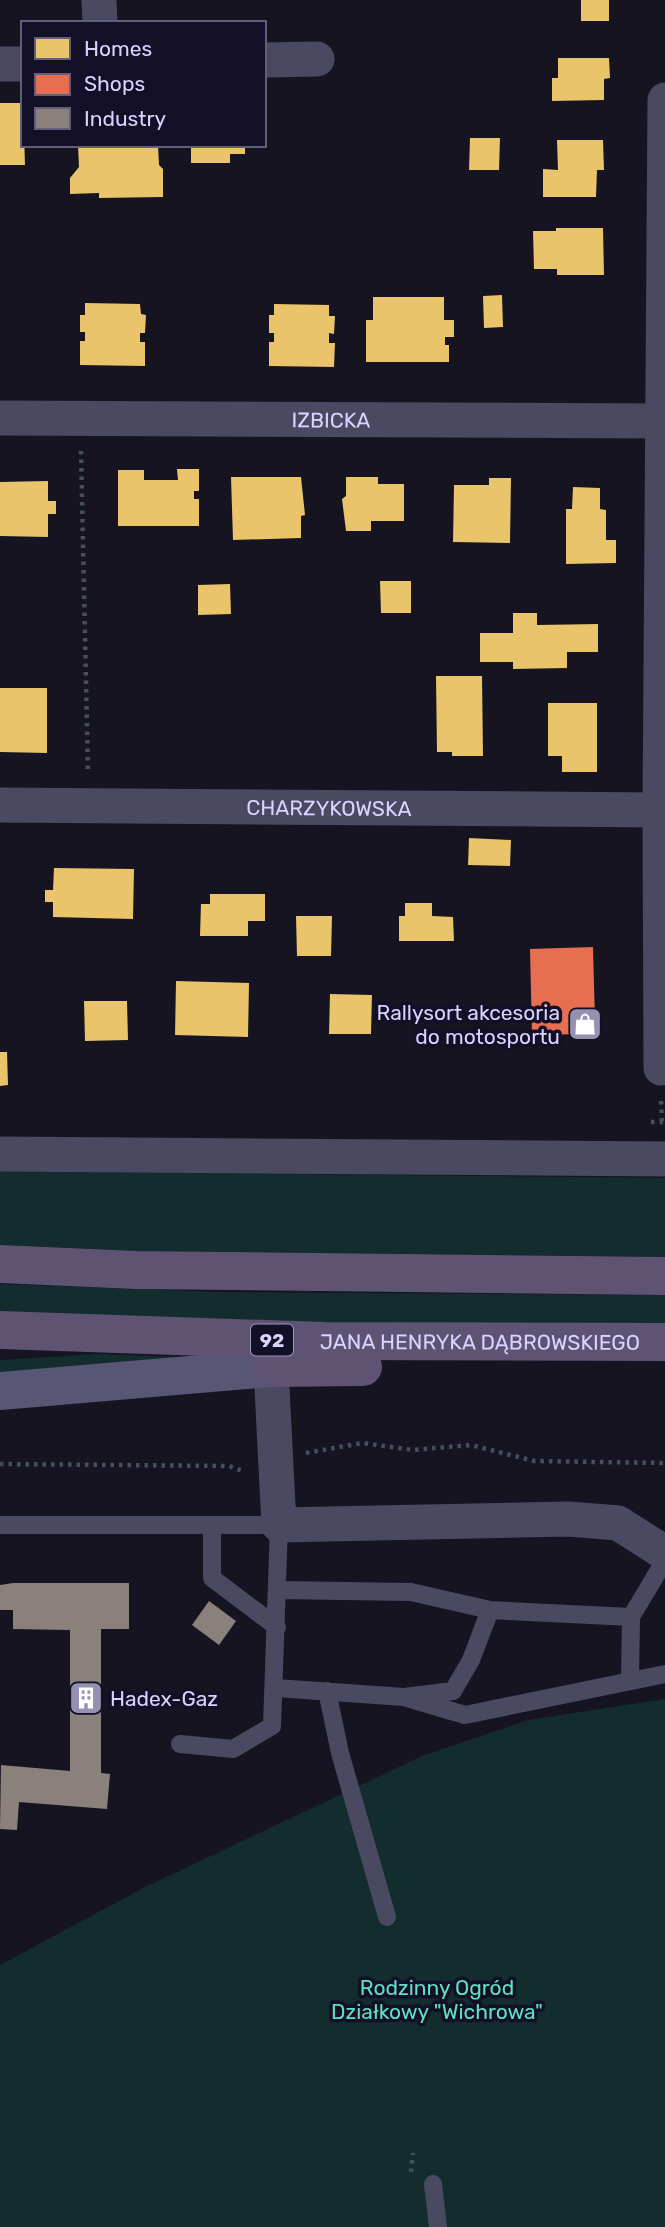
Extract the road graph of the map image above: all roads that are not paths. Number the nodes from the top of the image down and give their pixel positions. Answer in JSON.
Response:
{"nodes":[{"id":1,"x":99,"y":0,"type":"edge"},
{"id":2,"x":100,"y":21,"type":"edge"},
{"id":3,"x":317,"y":59,"type":"dead end"},
{"id":4,"x":266,"y":60,"type":"edge"},
{"id":5,"x":0,"y":64,"type":"edge"},
{"id":6,"x":21,"y":64,"type":"edge"},
{"id":7,"x":665,"y":100,"type":"edge"},
{"id":8,"x":0,"y":418,"type":"edge"},
{"id":9,"x":663,"y":421,"type":"junction"},
{"id":10,"x":0,"y":805,"type":"edge"},
{"id":11,"x":660,"y":810,"type":"junction"},
{"id":12,"x":661,"y":1068,"type":"dead end"},
{"id":13,"x":0,"y":1154,"type":"edge"},
{"id":14,"x":665,"y":1159,"type":"edge"},
{"id":15,"x":0,"y":1264,"type":"edge"},
{"id":16,"x":665,"y":1276,"type":"edge"},
{"id":17,"x":0,"y":1330,"type":"edge"},
{"id":18,"x":545,"y":1341,"type":"junction"},
{"id":19,"x":665,"y":1342,"type":"edge"},
{"id":20,"x":271,"y":1368,"type":"junction"},
{"id":21,"x":0,"y":1391,"type":"edge"},
{"id":22,"x":0,"y":1525,"type":"edge"},
{"id":23,"x":212,"y":1525,"type":"junction"},
{"id":24,"x":279,"y":1525,"type":"junction"},
{"id":25,"x":665,"y":1553,"type":"edge"},
{"id":26,"x":665,"y":1560,"type":"edge"},
{"id":27,"x":278,"y":1590,"type":"junction"},
{"id":28,"x":490,"y":1610,"type":"junction"},
{"id":29,"x":631,"y":1617,"type":"junction"},
{"id":30,"x":277,"y":1627,"type":"junction"},
{"id":31,"x":665,"y":1674,"type":"edge"},
{"id":32,"x":630,"y":1679,"type":"junction"},
{"id":33,"x":276,"y":1688,"type":"junction"},
{"id":34,"x":327,"y":1691,"type":"junction"},
{"id":35,"x":404,"y":1697,"type":"junction"},
{"id":36,"x":180,"y":1744,"type":"dead end"},
{"id":37,"x":387,"y":1917,"type":"dead end"},
{"id":38,"x":433,"y":2184,"type":"dead end"},
{"id":39,"x":438,"y":2227,"type":"edge"}],
"edges":[{"from":1,"to":2,"type":"street"},
{"from":3,"to":4,"type":"street"},
{"from":5,"to":6,"type":"street"},
{"from":7,"to":9,"type":"street"},
{"from":8,"to":9,"type":"street","name":"IZBICKA"},
{"from":9,"to":11,"type":"street"},
{"from":10,"to":11,"type":"street","name":"CHARZYKOWSKA"},
{"from":11,"to":12,"type":"street"},
{"from":13,"to":14,"type":"street"},
{"from":15,"to":16,"type":"main road"},
{"from":17,"to":18,"type":"main road","name":"JANA HENRYKA DĄBROWSKIEGO","number":"92"},
{"from":18,"to":19,"type":"main road","name":"JANA HENRYKA DĄBROWSKIEGO","number":"92"},
{"from":18,"to":20,"type":"main road"},
{"from":20,"to":21,"type":"street"},
{"from":20,"to":24,"type":"street"},
{"from":22,"to":23,"type":"lane"},
{"from":23,"to":24,"type":"lane"},
{"from":23,"to":30,"type":"lane"},
{"from":24,"to":25,"type":"street"},
{"from":24,"to":27,"type":"lane"},
{"from":26,"to":29,"type":"lane"},
{"from":27,"to":28,"type":"lane"},
{"from":27,"to":30,"type":"lane"},
{"from":28,"to":29,"type":"lane"},
{"from":28,"to":35,"type":"lane"},
{"from":29,"to":32,"type":"lane"},
{"from":30,"to":33,"type":"lane"},
{"from":31,"to":32,"type":"lane"},
{"from":32,"to":35,"type":"lane"},
{"from":33,"to":34,"type":"lane"},
{"from":33,"to":36,"type":"lane"},
{"from":34,"to":35,"type":"lane"},
{"from":34,"to":37,"type":"lane"},
{"from":38,"to":39,"type":"lane"}]}
